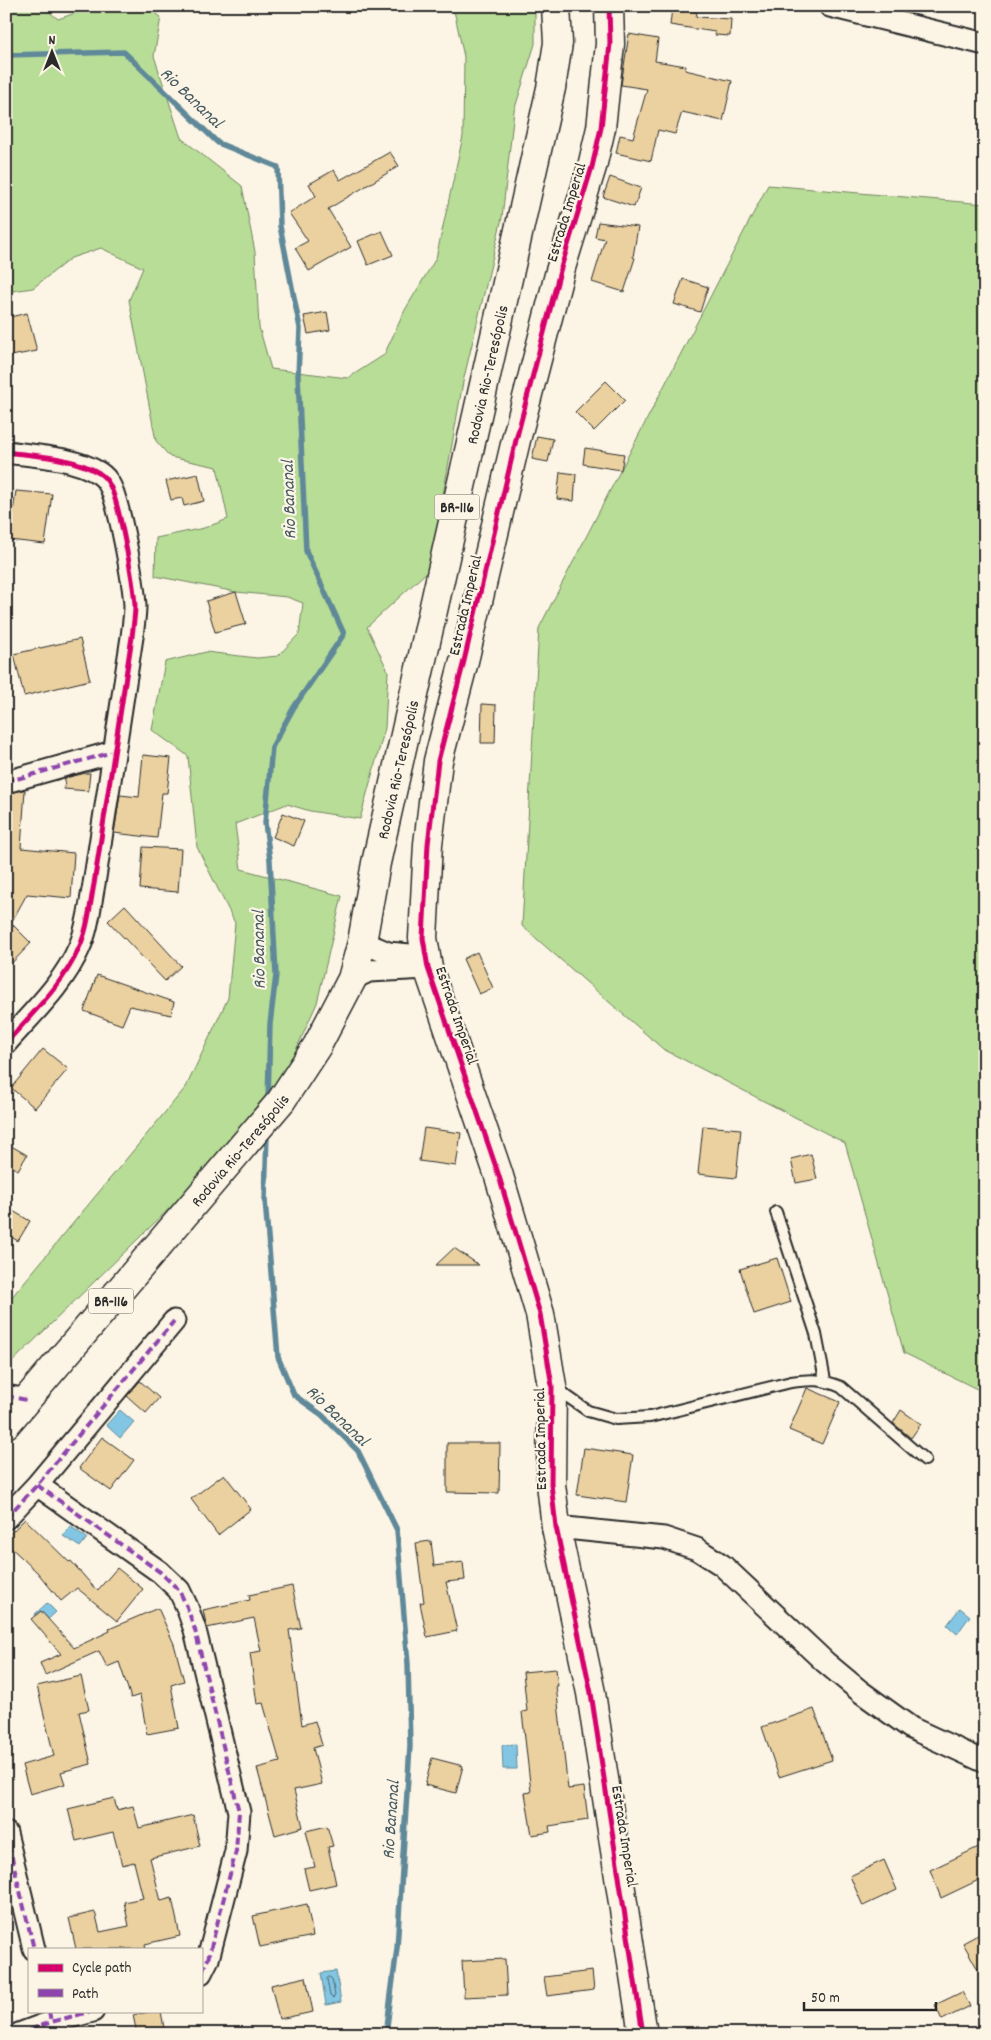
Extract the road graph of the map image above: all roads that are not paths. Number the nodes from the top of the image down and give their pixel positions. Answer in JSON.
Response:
{"nodes":[{"id":1,"x":556,"y":6,"type":"edge"},
{"id":2,"x":609,"y":6,"type":"edge"},
{"id":3,"x":830,"y":6,"type":"edge"},
{"id":4,"x":985,"y":44,"type":"edge"},
{"id":5,"x":6,"y":452,"type":"edge"},
{"id":6,"x":113,"y":752,"type":"junction"},
{"id":7,"x":6,"y":782,"type":"edge"},
{"id":8,"x":362,"y":942,"type":"junction"},
{"id":9,"x":427,"y":962,"type":"junction"},
{"id":10,"x":352,"y":979,"type":"junction"},
{"id":11,"x":6,"y":1043,"type":"edge"},
{"id":12,"x":776,"y":1212,"type":"dead end"},
{"id":13,"x":174,"y":1321,"type":"dead end"},
{"id":14,"x":825,"y":1380,"type":"junction"},
{"id":15,"x":552,"y":1386,"type":"junction"},
{"id":16,"x":16,"y":1398,"type":"edge"},
{"id":17,"x":6,"y":1424,"type":"edge"},
{"id":18,"x":925,"y":1460,"type":"dead end"},
{"id":19,"x":37,"y":1485,"type":"junction"},
{"id":20,"x":6,"y":1518,"type":"edge"},
{"id":21,"x":556,"y":1528,"type":"junction"},
{"id":22,"x":985,"y":1762,"type":"edge"},
{"id":23,"x":6,"y":1833,"type":"edge"},
{"id":24,"x":34,"y":1948,"type":"edge"},
{"id":25,"x":202,"y":1971,"type":"edge"},
{"id":26,"x":86,"y":2012,"type":"edge"},
{"id":27,"x":50,"y":2017,"type":"edge"},
{"id":28,"x":19,"y":2034,"type":"edge"},
{"id":29,"x":644,"y":2034,"type":"edge"}],
"edges":[{"from":1,"to":8,"type":"main road","name":"Rodovia Rio-Teresópolis","number":"BR-116"},
{"from":2,"to":9,"type":"main road","name":"Estrada Imperial"},
{"from":3,"to":4,"type":"street"},
{"from":5,"to":6,"type":"street"},
{"from":6,"to":7,"type":"street"},
{"from":6,"to":11,"type":"street"},
{"from":8,"to":9,"type":"street"},
{"from":8,"to":10,"type":"main road","name":"Rodovia Rio-Teresópolis","number":"BR-116"},
{"from":9,"to":10,"type":"street"},
{"from":9,"to":15,"type":"main road","name":"Estrada Imperial"},
{"from":10,"to":16,"type":"main road","name":"Rodovia Rio-Teresópolis","number":"BR-116"},
{"from":12,"to":14,"type":"lane"},
{"from":13,"to":19,"type":"street"},
{"from":14,"to":15,"type":"lane"},
{"from":14,"to":18,"type":"lane"},
{"from":15,"to":21,"type":"main road","name":"Estrada Imperial"},
{"from":16,"to":17,"type":"main road","name":"Rodovia Rio-Teresópolis","number":"BR-116"},
{"from":19,"to":20,"type":"street"},
{"from":19,"to":25,"type":"street"},
{"from":21,"to":22,"type":"street"},
{"from":21,"to":29,"type":"main road","name":"Estrada Imperial"},
{"from":23,"to":24,"type":"street"},
{"from":26,"to":27,"type":"street"},
{"from":27,"to":28,"type":"street"}]}
